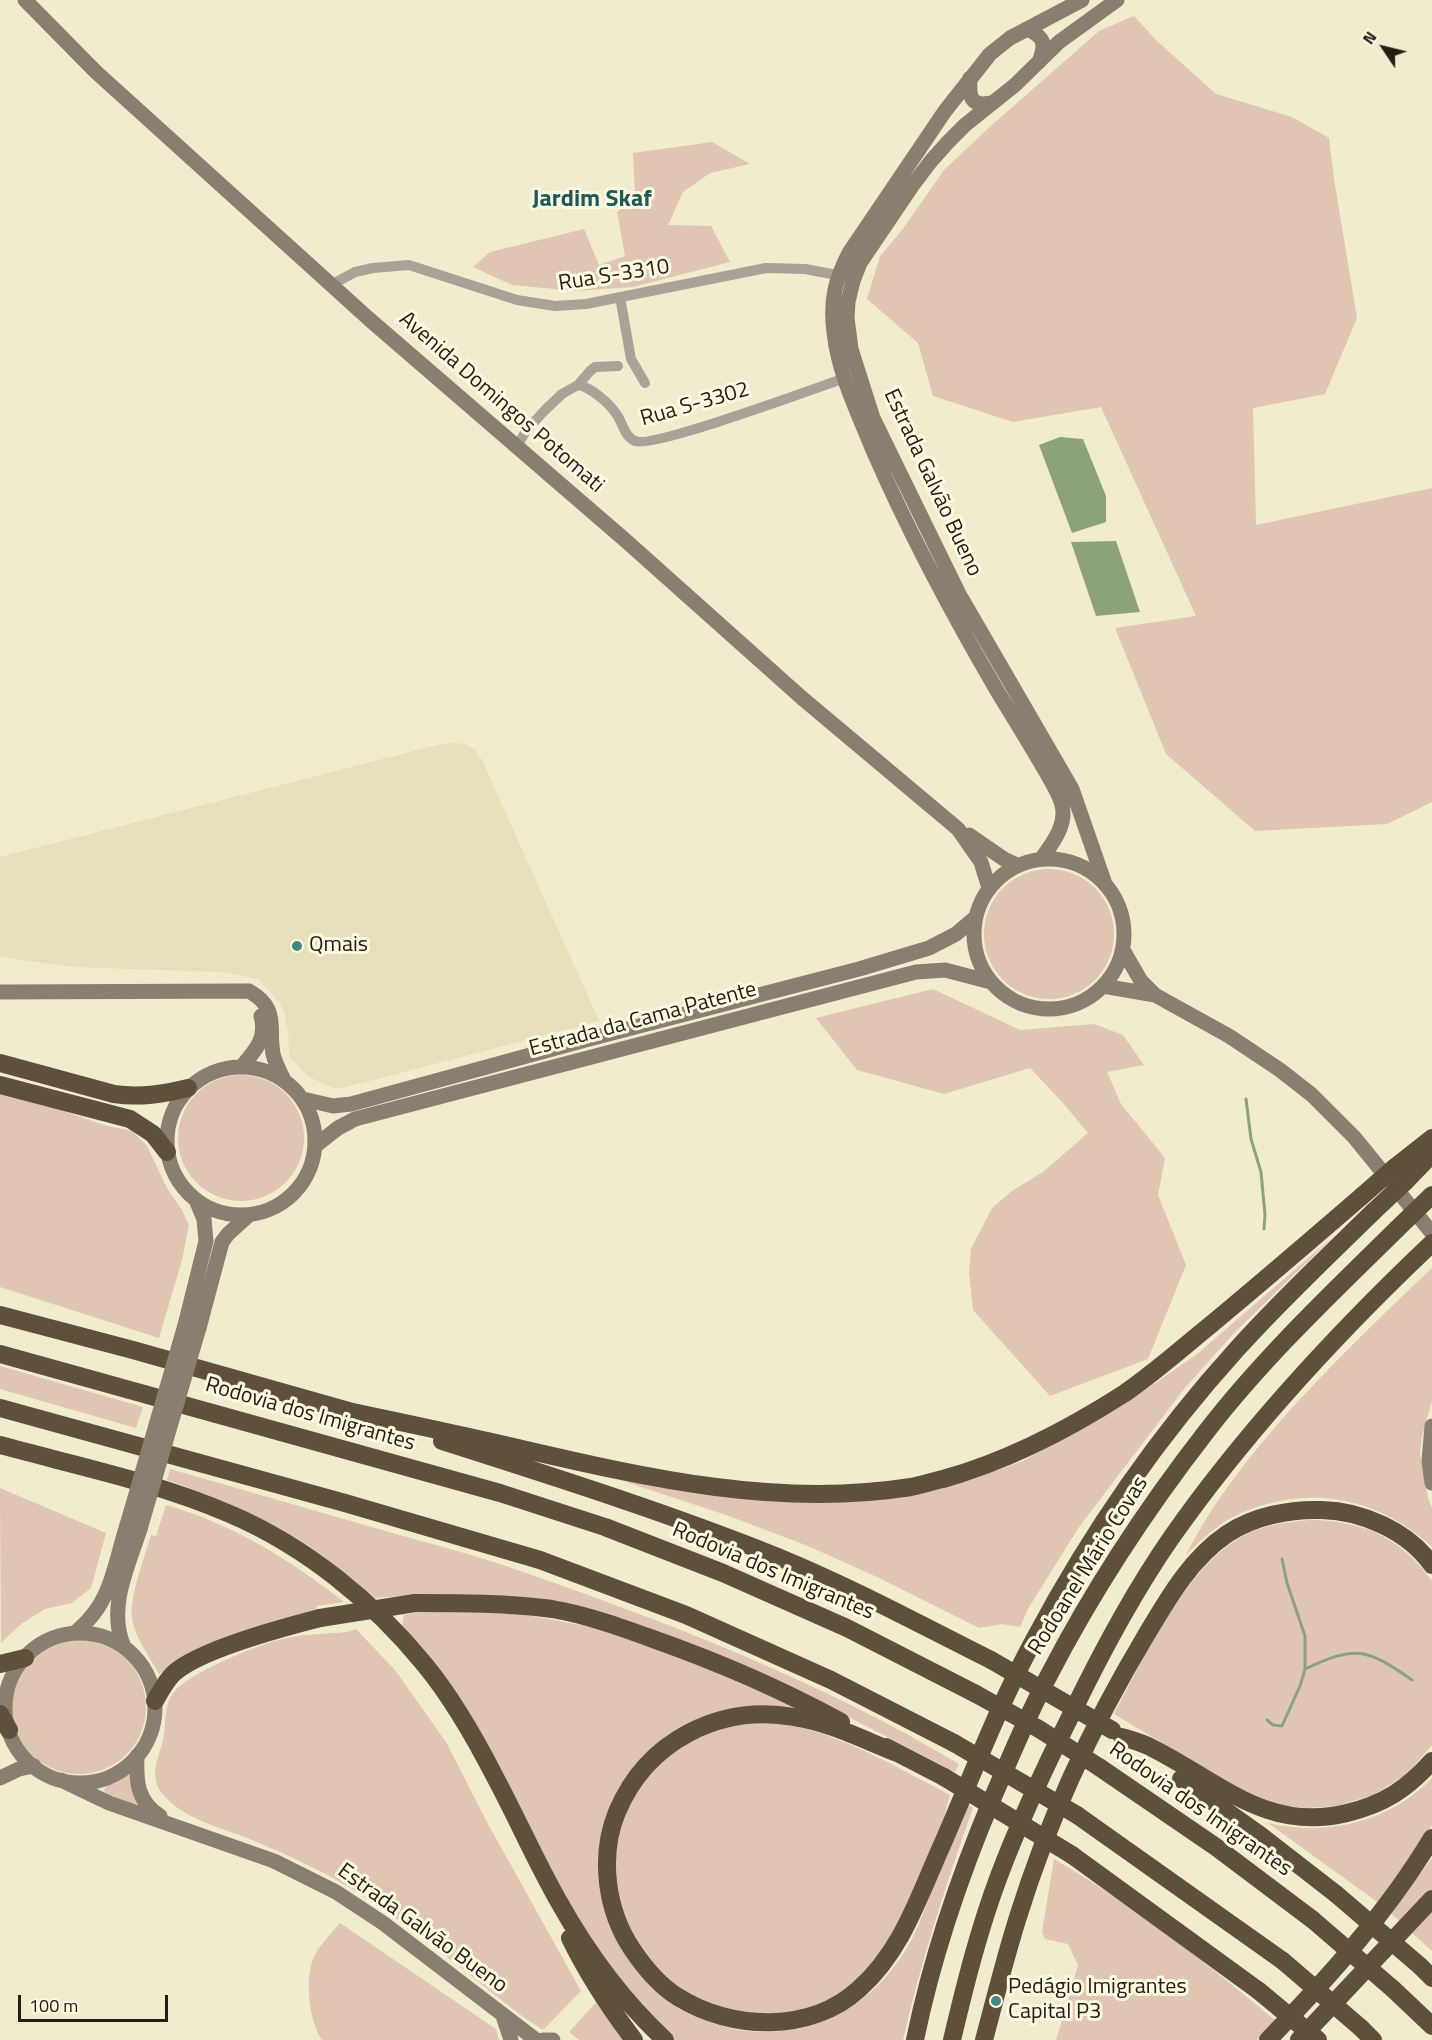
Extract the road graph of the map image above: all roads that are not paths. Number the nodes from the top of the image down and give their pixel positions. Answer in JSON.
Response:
{"nodes":[{"id":1,"x":25,"y":0,"type":"edge"},
{"id":2,"x":1082,"y":0,"type":"edge"},
{"id":3,"x":1118,"y":0,"type":"edge"},
{"id":4,"x":1027,"y":29,"type":"junction"},
{"id":5,"x":1038,"y":62,"type":"junction"},
{"id":6,"x":970,"y":78,"type":"junction"},
{"id":7,"x":992,"y":103,"type":"junction"},
{"id":8,"x":837,"y":275,"type":"junction"},
{"id":9,"x":331,"y":285,"type":"junction"},
{"id":10,"x":620,"y":297,"type":"junction"},
{"id":11,"x":618,"y":366,"type":"dead end"},
{"id":12,"x":845,"y":378,"type":"junction"},
{"id":13,"x":645,"y":383,"type":"dead end"},
{"id":14,"x":578,"y":385,"type":"junction"},
{"id":15,"x":517,"y":446,"type":"junction"},
{"id":16,"x":958,"y":829,"type":"junction"},
{"id":17,"x":1042,"y":858,"type":"junction"},
{"id":18,"x":1017,"y":866,"type":"junction"},
{"id":19,"x":1104,"y":882,"type":"junction"},
{"id":20,"x":989,"y":888,"type":"junction"},
{"id":21,"x":976,"y":917,"type":"junction"},
{"id":22,"x":1123,"y":950,"type":"junction"},
{"id":23,"x":991,"y":982,"type":"junction"},
{"id":24,"x":1103,"y":986,"type":"junction"},
{"id":25,"x":232,"y":991,"type":"junction"},
{"id":26,"x":0,"y":992,"type":"edge"},
{"id":27,"x":1155,"y":995,"type":"junction"},
{"id":28,"x":0,"y":1063,"type":"edge"},
{"id":29,"x":242,"y":1066,"type":"junction"},
{"id":30,"x":284,"y":1080,"type":"junction"},
{"id":31,"x":0,"y":1085,"type":"edge"},
{"id":32,"x":188,"y":1088,"type":"junction"},
{"id":33,"x":303,"y":1099,"type":"junction"},
{"id":34,"x":1432,"y":1138,"type":"edge"},
{"id":35,"x":315,"y":1146,"type":"junction"},
{"id":36,"x":167,"y":1152,"type":"junction"},
{"id":37,"x":1432,"y":1154,"type":"edge"},
{"id":38,"x":1400,"y":1175,"type":"junction"},
{"id":39,"x":1432,"y":1195,"type":"edge"},
{"id":40,"x":196,"y":1200,"type":"junction"},
{"id":41,"x":249,"y":1215,"type":"junction"},
{"id":42,"x":1432,"y":1233,"type":"edge"},
{"id":43,"x":1426,"y":1249,"type":"edge"},
{"id":44,"x":0,"y":1315,"type":"edge"},
{"id":45,"x":192,"y":1327,"type":"junction"},
{"id":46,"x":0,"y":1354,"type":"edge"},
{"id":47,"x":0,"y":1408,"type":"edge"},
{"id":48,"x":348,"y":1411,"type":"junction"},
{"id":49,"x":1432,"y":1426,"type":"edge"},
{"id":50,"x":0,"y":1445,"type":"edge"},
{"id":51,"x":1432,"y":1483,"type":"edge"},
{"id":52,"x":133,"y":1527,"type":"junction"},
{"id":53,"x":1432,"y":1565,"type":"edge"},
{"id":54,"x":75,"y":1633,"type":"junction"},
{"id":55,"x":124,"y":1647,"type":"junction"},
{"id":56,"x":25,"y":1658,"type":"junction"},
{"id":57,"x":0,"y":1664,"type":"edge"},
{"id":58,"x":155,"y":1701,"type":"junction"},
{"id":59,"x":0,"y":1713,"type":"edge"},
{"id":60,"x":9,"y":1730,"type":"junction"},
{"id":61,"x":1117,"y":1733,"type":"junction"},
{"id":62,"x":18,"y":1749,"type":"junction"},
{"id":63,"x":897,"y":1753,"type":"junction"},
{"id":64,"x":137,"y":1756,"type":"junction"},
{"id":65,"x":1432,"y":1761,"type":"edge"},
{"id":66,"x":34,"y":1766,"type":"junction"},
{"id":67,"x":4,"y":1776,"type":"edge"},
{"id":68,"x":61,"y":1780,"type":"junction"},
{"id":69,"x":175,"y":1825,"type":"junction"},
{"id":70,"x":1432,"y":1838,"type":"edge"},
{"id":71,"x":1432,"y":1899,"type":"edge"},
{"id":72,"x":559,"y":1903,"type":"junction"},
{"id":73,"x":1426,"y":1972,"type":"edge"},
{"id":74,"x":501,"y":2014,"type":"junction"},
{"id":75,"x":1432,"y":2026,"type":"edge"},
{"id":76,"x":1367,"y":2034,"type":"edge"},
{"id":77,"x":511,"y":2040,"type":"edge"},
{"id":78,"x":536,"y":2040,"type":"edge"},
{"id":79,"x":543,"y":2040,"type":"edge"},
{"id":80,"x":553,"y":2040,"type":"edge"},
{"id":81,"x":634,"y":2040,"type":"edge"},
{"id":82,"x":665,"y":2040,"type":"edge"},
{"id":83,"x":915,"y":2040,"type":"edge"},
{"id":84,"x":952,"y":2040,"type":"edge"},
{"id":85,"x":984,"y":2040,"type":"edge"},
{"id":86,"x":1268,"y":2040,"type":"edge"},
{"id":87,"x":1299,"y":2040,"type":"edge"},
{"id":88,"x":1318,"y":2040,"type":"edge"}],
"edges":[{"from":1,"to":9,"type":"main road","name":"Avenida Domingos Potomati"},
{"from":2,"to":4,"type":"main road","name":"Estrada Galvão Bueno"},
{"from":3,"to":5,"type":"main road","name":"Estrada Galvão Bueno"},
{"from":4,"to":5,"type":"main road"},
{"from":4,"to":6,"type":"main road","name":"Estrada Galvão Bueno"},
{"from":5,"to":7,"type":"main road","name":"Estrada Galvão Bueno"},
{"from":6,"to":7,"type":"main road"},
{"from":6,"to":8,"type":"main road","name":"Estrada Galvão Bueno"},
{"from":7,"to":19,"type":"main road","name":"Estrada Galvão Bueno"},
{"from":8,"to":10,"type":"street","name":"Rua S-3310"},
{"from":8,"to":12,"type":"main road","name":"Estrada Galvão Bueno"},
{"from":9,"to":10,"type":"street","name":"Rua S-3310"},
{"from":9,"to":15,"type":"main road","name":"Avenida Domingos Potomati"},
{"from":10,"to":13,"type":"street"},
{"from":11,"to":14,"type":"street"},
{"from":12,"to":14,"type":"street","name":"Rua S-3302"},
{"from":12,"to":17,"type":"main road","name":"Estrada Galvão Bueno"},
{"from":14,"to":15,"type":"street"},
{"from":15,"to":16,"type":"main road","name":"Avenida Domingos Potomati"},
{"from":16,"to":18,"type":"main road","name":"Avenida Domingos Potomati"},
{"from":16,"to":20,"type":"main road","name":"Avenida Domingos Potomati"},
{"from":17,"to":18,"type":"main road"},
{"from":17,"to":19,"type":"main road"},
{"from":18,"to":20,"type":"main road"},
{"from":19,"to":22,"type":"main road"},
{"from":20,"to":21,"type":"main road"},
{"from":21,"to":23,"type":"main road"},
{"from":21,"to":33,"type":"main road","name":"Estrada da Cama Patente"},
{"from":22,"to":24,"type":"main road"},
{"from":22,"to":27,"type":"main road"},
{"from":23,"to":24,"type":"main road"},
{"from":23,"to":35,"type":"main road","name":"Estrada da Cama Patente"},
{"from":24,"to":27,"type":"main road"},
{"from":25,"to":26,"type":"main road"},
{"from":25,"to":29,"type":"main road"},
{"from":25,"to":30,"type":"main road"},
{"from":27,"to":42,"type":"main road"},
{"from":28,"to":32,"type":"highway"},
{"from":29,"to":30,"type":"main road"},
{"from":29,"to":32,"type":"main road"},
{"from":30,"to":33,"type":"main road"},
{"from":31,"to":36,"type":"highway"},
{"from":32,"to":36,"type":"main road"},
{"from":33,"to":35,"type":"main road"},
{"from":34,"to":38,"type":"highway"},
{"from":35,"to":41,"type":"main road"},
{"from":36,"to":40,"type":"main road"},
{"from":37,"to":38,"type":"highway"},
{"from":38,"to":48,"type":"highway","bridge":true},
{"from":38,"to":63,"type":"highway","bridge":true},
{"from":39,"to":83,"type":"highway","name":"Rodoanel Mário Covas","bridge":true},
{"from":40,"to":41,"type":"main road"},
{"from":40,"to":45,"type":"main road"},
{"from":41,"to":45,"type":"main road"},
{"from":43,"to":84,"type":"highway"},
{"from":44,"to":48,"type":"highway"},
{"from":45,"to":52,"type":"main road","bridge":true},
{"from":46,"to":75,"type":"highway","name":"Rodovia dos Imigrantes","bridge":true},
{"from":47,"to":76,"type":"highway","bridge":true},
{"from":48,"to":61,"type":"highway","bridge":true},
{"from":49,"to":51,"type":"main road"},
{"from":50,"to":72,"type":"highway"},
{"from":52,"to":54,"type":"main road"},
{"from":52,"to":55,"type":"main road"},
{"from":53,"to":85,"type":"highway"},
{"from":54,"to":55,"type":"main road"},
{"from":54,"to":56,"type":"main road"},
{"from":55,"to":58,"type":"main road"},
{"from":56,"to":57,"type":"highway"},
{"from":56,"to":60,"type":"main road"},
{"from":58,"to":63,"type":"highway","bridge":true},
{"from":58,"to":64,"type":"main road"},
{"from":59,"to":60,"type":"highway"},
{"from":60,"to":62,"type":"main road"},
{"from":61,"to":65,"type":"highway"},
{"from":61,"to":73,"type":"highway","bridge":true},
{"from":62,"to":66,"type":"main road"},
{"from":62,"to":67,"type":"main road"},
{"from":63,"to":88,"type":"highway","bridge":true},
{"from":64,"to":68,"type":"main road"},
{"from":64,"to":69,"type":"main road","name":"Estrada Galvão Bueno"},
{"from":66,"to":67,"type":"main road"},
{"from":66,"to":68,"type":"main road"},
{"from":68,"to":69,"type":"main road","name":"Estrada Galvão Bueno"},
{"from":69,"to":74,"type":"main road","name":"Estrada Galvão Bueno"},
{"from":70,"to":86,"type":"highway"},
{"from":71,"to":87,"type":"highway"},
{"from":72,"to":81,"type":"highway"},
{"from":72,"to":82,"type":"highway"},
{"from":74,"to":77,"type":"main road"},
{"from":74,"to":78,"type":"main road","name":"Estrada Galvão Bueno"},
{"from":79,"to":80,"type":"main road"}]}
